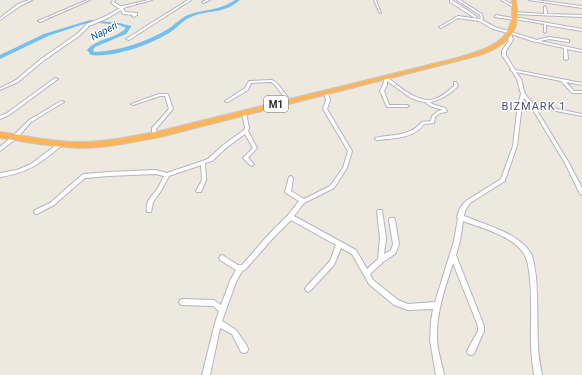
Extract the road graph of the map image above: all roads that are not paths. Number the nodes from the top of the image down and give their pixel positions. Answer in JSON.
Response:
{"nodes":[{"id":1,"x":32,"y":0,"type":"edge"},
{"id":2,"x":89,"y":0,"type":"edge"},
{"id":3,"x":114,"y":0,"type":"edge"},
{"id":4,"x":152,"y":0,"type":"edge"},
{"id":5,"x":190,"y":0,"type":"edge"},
{"id":6,"x":209,"y":0,"type":"edge"},
{"id":7,"x":375,"y":0,"type":"edge"},
{"id":8,"x":458,"y":0,"type":"edge"},
{"id":9,"x":502,"y":0,"type":"edge"},
{"id":10,"x":530,"y":0,"type":"edge"},
{"id":11,"x":143,"y":1,"type":"edge"},
{"id":12,"x":451,"y":1,"type":"dead end"},
{"id":13,"x":203,"y":2,"type":"dead end"},
{"id":14,"x":545,"y":7,"type":"dead end"},
{"id":15,"x":582,"y":7,"type":"edge"},
{"id":16,"x":122,"y":8,"type":"junction"},
{"id":17,"x":514,"y":11,"type":"edge"},
{"id":18,"x":380,"y":12,"type":"dead end"},
{"id":19,"x":133,"y":16,"type":"dead end"},
{"id":20,"x":496,"y":16,"type":"dead end"},
{"id":21,"x":546,"y":16,"type":"junction"},
{"id":22,"x":582,"y":16,"type":"edge"},
{"id":23,"x":0,"y":19,"type":"edge"},
{"id":24,"x":480,"y":20,"type":"junction"},
{"id":25,"x":39,"y":21,"type":"dead end"},
{"id":26,"x":545,"y":24,"type":"junction"},
{"id":27,"x":440,"y":27,"type":"dead end"},
{"id":28,"x":582,"y":30,"type":"edge"},
{"id":29,"x":545,"y":32,"type":"dead end"},
{"id":30,"x":510,"y":33,"type":"junction"},
{"id":31,"x":128,"y":39,"type":"dead end"},
{"id":32,"x":531,"y":39,"type":"junction"},
{"id":33,"x":568,"y":41,"type":"dead end"},
{"id":34,"x":565,"y":48,"type":"junction"},
{"id":35,"x":582,"y":51,"type":"edge"},
{"id":36,"x":566,"y":59,"type":"dead end"},
{"id":37,"x":512,"y":70,"type":"junction"},
{"id":38,"x":386,"y":78,"type":"junction"},
{"id":39,"x":56,"y":79,"type":"dead end"},
{"id":40,"x":561,"y":80,"type":"junction"},
{"id":41,"x":455,"y":83,"type":"dead end"},
{"id":42,"x":582,"y":84,"type":"edge"},
{"id":43,"x":0,"y":89,"type":"edge"},
{"id":44,"x":326,"y":92,"type":"junction"},
{"id":45,"x":582,"y":92,"type":"edge"},
{"id":46,"x":523,"y":94,"type":"junction"},
{"id":47,"x":425,"y":100,"type":"junction"},
{"id":48,"x":227,"y":101,"type":"dead end"},
{"id":49,"x":289,"y":101,"type":"junction"},
{"id":50,"x":62,"y":102,"type":"dead end"},
{"id":51,"x":133,"y":104,"type":"dead end"},
{"id":52,"x":532,"y":105,"type":"junction"},
{"id":53,"x":408,"y":106,"type":"dead end"},
{"id":54,"x":244,"y":113,"type":"junction"},
{"id":55,"x":582,"y":115,"type":"edge"},
{"id":56,"x":0,"y":118,"type":"edge"},
{"id":57,"x":246,"y":131,"type":"junction"},
{"id":58,"x":0,"y":134,"type":"edge"},
{"id":59,"x":154,"y":135,"type":"junction"},
{"id":60,"x":15,"y":137,"type":"junction"},
{"id":61,"x":377,"y":139,"type":"dead end"},
{"id":62,"x":60,"y":144,"type":"junction"},
{"id":63,"x":0,"y":148,"type":"edge"},
{"id":64,"x":203,"y":163,"type":"junction"},
{"id":65,"x":252,"y":164,"type":"dead end"},
{"id":66,"x":0,"y":175,"type":"edge"},
{"id":67,"x":167,"y":175,"type":"junction"},
{"id":68,"x":291,"y":178,"type":"dead end"},
{"id":69,"x":199,"y":191,"type":"dead end"},
{"id":70,"x":582,"y":193,"type":"edge"},
{"id":71,"x":303,"y":201,"type":"junction"},
{"id":72,"x":149,"y":210,"type":"dead end"},
{"id":73,"x":37,"y":212,"type":"dead end"},
{"id":74,"x":380,"y":212,"type":"dead end"},
{"id":75,"x":290,"y":217,"type":"junction"},
{"id":76,"x":460,"y":217,"type":"junction"},
{"id":77,"x":392,"y":220,"type":"dead end"},
{"id":78,"x":339,"y":244,"type":"junction"},
{"id":79,"x":453,"y":256,"type":"junction"},
{"id":80,"x":222,"y":258,"type":"dead end"},
{"id":81,"x":381,"y":260,"type":"junction"},
{"id":82,"x":240,"y":269,"type":"junction"},
{"id":83,"x":366,"y":274,"type":"junction"},
{"id":84,"x":308,"y":289,"type":"dead end"},
{"id":85,"x":182,"y":302,"type":"dead end"},
{"id":86,"x":437,"y":305,"type":"junction"},
{"id":87,"x":223,"y":310,"type":"junction"},
{"id":88,"x":218,"y":323,"type":"junction"},
{"id":89,"x":244,"y":349,"type":"dead end"},
{"id":90,"x":471,"y":351,"type":"dead end"},
{"id":91,"x":206,"y":375,"type":"edge"},
{"id":92,"x":440,"y":375,"type":"edge"},
{"id":93,"x":538,"y":375,"type":"edge"}],
"edges":[{"from":1,"to":23,"type":"street"},
{"from":2,"to":25,"type":"street"},
{"from":3,"to":16,"type":"street"},
{"from":4,"to":11,"type":"street"},
{"from":5,"to":31,"type":"street"},
{"from":6,"to":13,"type":"street"},
{"from":7,"to":18,"type":"street"},
{"from":8,"to":24,"type":"street"},
{"from":9,"to":17,"type":"street"},
{"from":10,"to":15,"type":"street"},
{"from":11,"to":16,"type":"street"},
{"from":12,"to":24,"type":"street"},
{"from":14,"to":21,"type":"street"},
{"from":16,"to":19,"type":"street"},
{"from":16,"to":43,"type":"street"},
{"from":17,"to":20,"type":"street"},
{"from":17,"to":21,"type":"street"},
{"from":17,"to":26,"type":"street"},
{"from":17,"to":30,"type":"highway"},
{"from":21,"to":22,"type":"street"},
{"from":24,"to":27,"type":"street"},
{"from":24,"to":30,"type":"street"},
{"from":26,"to":28,"type":"street"},
{"from":26,"to":29,"type":"street"},
{"from":30,"to":32,"type":"street"},
{"from":30,"to":37,"type":"street"},
{"from":30,"to":38,"type":"highway","number":"M1"},
{"from":32,"to":33,"type":"street"},
{"from":32,"to":34,"type":"street"},
{"from":34,"to":35,"type":"street"},
{"from":34,"to":36,"type":"street"},
{"from":37,"to":40,"type":"street"},
{"from":37,"to":46,"type":"street"},
{"from":38,"to":44,"type":"highway","number":"M1"},
{"from":38,"to":47,"type":"street"},
{"from":38,"to":53,"type":"street"},
{"from":39,"to":56,"type":"street"},
{"from":40,"to":42,"type":"street"},
{"from":40,"to":45,"type":"street"},
{"from":41,"to":47,"type":"street"},
{"from":44,"to":49,"type":"highway","number":"M1"},
{"from":44,"to":71,"type":"street"},
{"from":46,"to":52,"type":"street"},
{"from":46,"to":76,"type":"street"},
{"from":47,"to":61,"type":"street"},
{"from":48,"to":49,"type":"street"},
{"from":49,"to":54,"type":"highway","number":"M1"},
{"from":50,"to":60,"type":"street"},
{"from":51,"to":59,"type":"street"},
{"from":52,"to":55,"type":"street"},
{"from":52,"to":70,"type":"street"},
{"from":54,"to":57,"type":"street"},
{"from":54,"to":59,"type":"highway","number":"M1"},
{"from":57,"to":64,"type":"street"},
{"from":57,"to":65,"type":"street"},
{"from":58,"to":60,"type":"highway","number":"M1"},
{"from":59,"to":62,"type":"highway","number":"M1"},
{"from":60,"to":62,"type":"highway","number":"M1"},
{"from":60,"to":63,"type":"street"},
{"from":62,"to":66,"type":"street"},
{"from":64,"to":67,"type":"street"},
{"from":64,"to":69,"type":"street"},
{"from":67,"to":72,"type":"street"},
{"from":67,"to":73,"type":"street"},
{"from":68,"to":71,"type":"street"},
{"from":71,"to":75,"type":"street"},
{"from":74,"to":81,"type":"street"},
{"from":75,"to":78,"type":"street"},
{"from":75,"to":82,"type":"street"},
{"from":76,"to":79,"type":"street"},
{"from":76,"to":93,"type":"street"},
{"from":77,"to":81,"type":"street"},
{"from":78,"to":83,"type":"street"},
{"from":78,"to":84,"type":"street"},
{"from":79,"to":86,"type":"street"},
{"from":79,"to":90,"type":"street"},
{"from":80,"to":82,"type":"street"},
{"from":81,"to":83,"type":"street"},
{"from":82,"to":87,"type":"street"},
{"from":83,"to":86,"type":"street"},
{"from":85,"to":87,"type":"street"},
{"from":86,"to":92,"type":"street"},
{"from":87,"to":88,"type":"street"},
{"from":88,"to":89,"type":"street"},
{"from":88,"to":91,"type":"street"}]}
